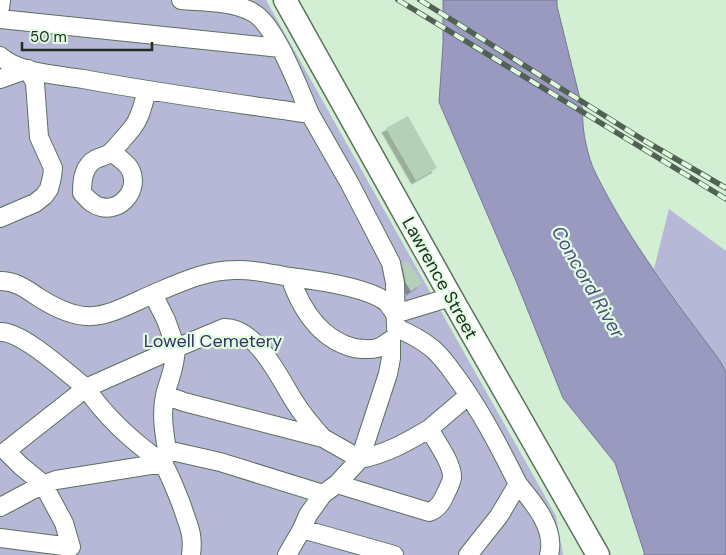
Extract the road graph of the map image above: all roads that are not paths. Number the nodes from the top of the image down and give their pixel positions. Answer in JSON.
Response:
{"nodes":[{"id":1,"x":1,"y":0,"type":"edge"},
{"id":2,"x":181,"y":0,"type":"edge"},
{"id":3,"x":285,"y":0,"type":"edge"},
{"id":4,"x":0,"y":8,"type":"edge"},
{"id":5,"x":0,"y":19,"type":"edge"},
{"id":6,"x":280,"y":48,"type":"junction"},
{"id":7,"x":0,"y":56,"type":"edge"},
{"id":8,"x":28,"y":69,"type":"junction"},
{"id":9,"x":0,"y":79,"type":"edge"},
{"id":10,"x":146,"y":91,"type":"junction"},
{"id":11,"x":310,"y":114,"type":"junction"},
{"id":12,"x":112,"y":152,"type":"dead end"},
{"id":13,"x":0,"y":218,"type":"edge"},
{"id":14,"x":290,"y":277,"type":"junction"},
{"id":15,"x":0,"y":281,"type":"edge"},
{"id":16,"x":152,"y":294,"type":"junction"},
{"id":17,"x":451,"y":297,"type":"junction"},
{"id":18,"x":394,"y":327,"type":"junction"},
{"id":19,"x":0,"y":332,"type":"edge"},
{"id":20,"x":176,"y":348,"type":"junction"},
{"id":21,"x":86,"y":388,"type":"junction"},
{"id":22,"x":165,"y":395,"type":"junction"},
{"id":23,"x":470,"y":395,"type":"junction"},
{"id":24,"x":429,"y":429,"type":"junction"},
{"id":25,"x":323,"y":438,"type":"junction"},
{"id":26,"x":2,"y":451,"type":"edge"},
{"id":27,"x":165,"y":457,"type":"junction"},
{"id":28,"x":360,"y":459,"type":"junction"},
{"id":29,"x":43,"y":484,"type":"junction"},
{"id":30,"x":518,"y":484,"type":"junction"},
{"id":31,"x":330,"y":489,"type":"junction"},
{"id":32,"x":0,"y":507,"type":"edge"},
{"id":33,"x":302,"y":529,"type":"junction"},
{"id":34,"x":0,"y":538,"type":"edge"},
{"id":35,"x":72,"y":551,"type":"edge"},
{"id":36,"x":190,"y":555,"type":"edge"},
{"id":37,"x":287,"y":555,"type":"edge"},
{"id":38,"x":394,"y":555,"type":"edge"},
{"id":39,"x":468,"y":555,"type":"edge"},
{"id":40,"x":549,"y":555,"type":"edge"},
{"id":41,"x":598,"y":555,"type":"edge"}],
"edges":[{"from":1,"to":4,"type":"lane"},
{"from":2,"to":6,"type":"lane"},
{"from":3,"to":17,"type":"main road","name":"Lawrence Street"},
{"from":5,"to":6,"type":"lane"},
{"from":6,"to":11,"type":"lane"},
{"from":7,"to":8,"type":"lane"},
{"from":8,"to":9,"type":"lane"},
{"from":8,"to":10,"type":"lane"},
{"from":8,"to":13,"type":"lane"},
{"from":10,"to":11,"type":"lane"},
{"from":10,"to":12,"type":"lane"},
{"from":11,"to":18,"type":"lane"},
{"from":14,"to":16,"type":"lane"},
{"from":14,"to":18,"type":"lane"},
{"from":14,"to":18,"type":"lane"},
{"from":15,"to":16,"type":"lane"},
{"from":16,"to":20,"type":"lane"},
{"from":17,"to":18,"type":"lane"},
{"from":17,"to":41,"type":"main road","name":"Lawrence Street"},
{"from":18,"to":23,"type":"lane"},
{"from":18,"to":28,"type":"lane"},
{"from":19,"to":21,"type":"lane"},
{"from":20,"to":21,"type":"lane"},
{"from":20,"to":22,"type":"lane"},
{"from":20,"to":25,"type":"lane"},
{"from":21,"to":26,"type":"lane"},
{"from":21,"to":27,"type":"lane"},
{"from":22,"to":25,"type":"lane"},
{"from":22,"to":27,"type":"lane"},
{"from":23,"to":24,"type":"lane"},
{"from":23,"to":30,"type":"lane"},
{"from":24,"to":28,"type":"lane"},
{"from":24,"to":31,"type":"lane"},
{"from":25,"to":28,"type":"lane"},
{"from":26,"to":29,"type":"lane"},
{"from":27,"to":29,"type":"lane"},
{"from":27,"to":31,"type":"lane"},
{"from":27,"to":36,"type":"lane"},
{"from":28,"to":31,"type":"lane"},
{"from":29,"to":32,"type":"lane"},
{"from":29,"to":35,"type":"lane"},
{"from":30,"to":39,"type":"lane"},
{"from":30,"to":40,"type":"lane"},
{"from":31,"to":33,"type":"lane"},
{"from":33,"to":37,"type":"lane"},
{"from":33,"to":38,"type":"lane"},
{"from":34,"to":35,"type":"lane"}]}
